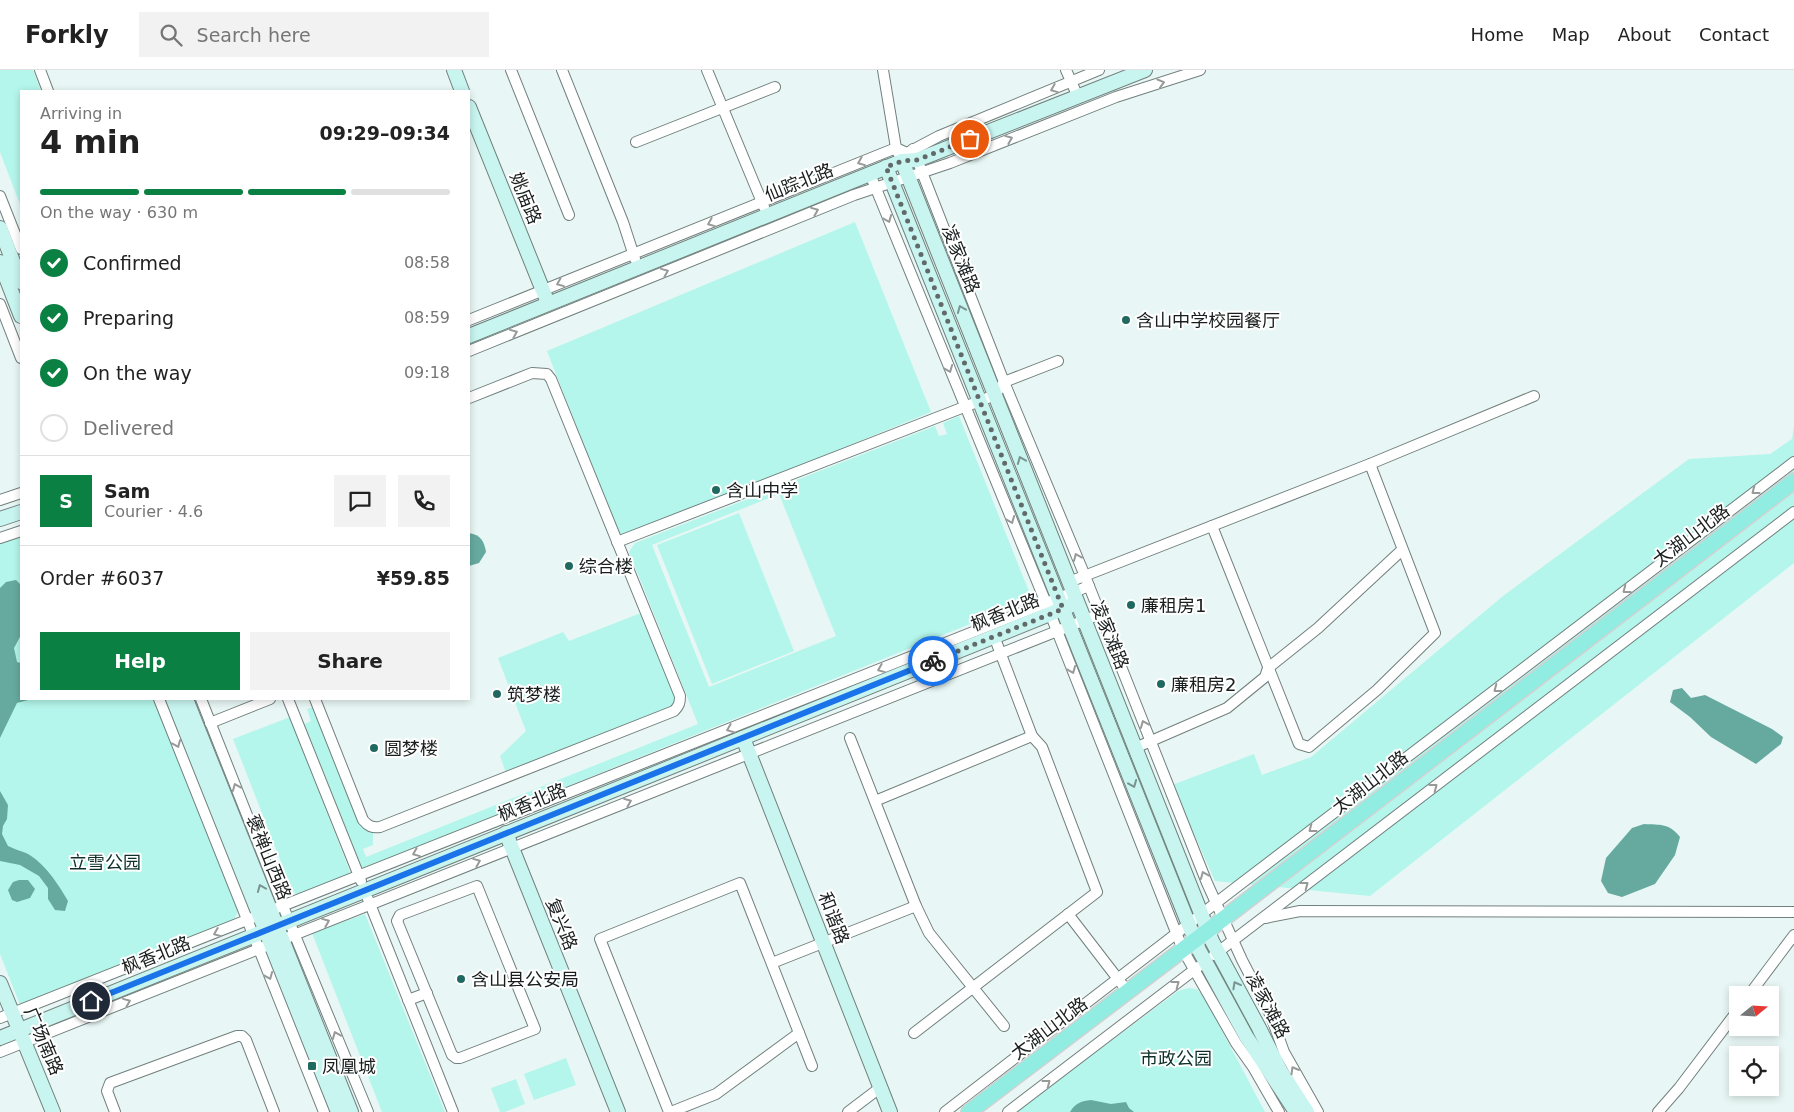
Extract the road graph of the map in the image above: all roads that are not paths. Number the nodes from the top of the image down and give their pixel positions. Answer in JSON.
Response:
{"nodes":[{"id":1,"x":40,"y":70,"type":"edge"},
{"id":2,"x":454,"y":70,"type":"edge"},
{"id":3,"x":511,"y":70,"type":"edge"},
{"id":4,"x":562,"y":70,"type":"edge"},
{"id":5,"x":707,"y":70,"type":"edge"},
{"id":6,"x":883,"y":70,"type":"edge"},
{"id":7,"x":1066,"y":70,"type":"edge"},
{"id":8,"x":1084,"y":70,"type":"edge"},
{"id":9,"x":1099,"y":70,"type":"edge"},
{"id":10,"x":1144,"y":70,"type":"edge"},
{"id":11,"x":1200,"y":70,"type":"edge"},
{"id":12,"x":775,"y":87,"type":"dead end"},
{"id":13,"x":48,"y":90,"type":"edge"},
{"id":14,"x":462,"y":90,"type":"edge"},
{"id":15,"x":1092,"y":91,"type":"junction"},
{"id":16,"x":1078,"y":97,"type":"junction"},
{"id":17,"x":722,"y":108,"type":"junction"},
{"id":18,"x":470,"y":110,"type":"edge"},
{"id":19,"x":636,"y":142,"type":"dead end"},
{"id":20,"x":899,"y":154,"type":"junction"},
{"id":21,"x":915,"y":165,"type":"junction"},
{"id":22,"x":886,"y":167,"type":"junction"},
{"id":23,"x":870,"y":174,"type":"junction"},
{"id":24,"x":892,"y":182,"type":"junction"},
{"id":25,"x":876,"y":188,"type":"junction"},
{"id":26,"x":0,"y":196,"type":"edge"},
{"id":27,"x":764,"y":208,"type":"junction"},
{"id":28,"x":569,"y":215,"type":"dead end"},
{"id":29,"x":0,"y":228,"type":"edge"},
{"id":30,"x":20,"y":246,"type":"edge"},
{"id":31,"x":636,"y":260,"type":"junction"},
{"id":32,"x":0,"y":262,"type":"edge"},
{"id":33,"x":20,"y":279,"type":"edge"},
{"id":34,"x":546,"y":297,"type":"junction"},
{"id":35,"x":0,"y":304,"type":"edge"},
{"id":36,"x":20,"y":313,"type":"edge"},
{"id":37,"x":470,"y":320,"type":"edge"},
{"id":38,"x":470,"y":335,"type":"edge"},
{"id":39,"x":470,"y":351,"type":"edge"},
{"id":40,"x":20,"y":355,"type":"edge"},
{"id":41,"x":1058,"y":361,"type":"dead end"},
{"id":42,"x":1004,"y":382,"type":"junction"},
{"id":43,"x":995,"y":395,"type":"junction"},
{"id":44,"x":1534,"y":396,"type":"dead end"},
{"id":45,"x":470,"y":398,"type":"edge"},
{"id":46,"x":980,"y":400,"type":"junction"},
{"id":47,"x":964,"y":406,"type":"junction"},
{"id":48,"x":1794,"y":462,"type":"edge"},
{"id":49,"x":1370,"y":464,"type":"junction"},
{"id":50,"x":1794,"y":481,"type":"edge"},
{"id":51,"x":20,"y":493,"type":"edge"},
{"id":52,"x":1794,"y":494,"type":"edge"},
{"id":53,"x":0,"y":500,"type":"edge"},
{"id":54,"x":20,"y":512,"type":"edge"},
{"id":55,"x":1794,"y":512,"type":"edge"},
{"id":56,"x":0,"y":519,"type":"edge"},
{"id":57,"x":1212,"y":526,"type":"junction"},
{"id":58,"x":20,"y":531,"type":"edge"},
{"id":59,"x":0,"y":538,"type":"edge"},
{"id":60,"x":617,"y":542,"type":"junction"},
{"id":61,"x":1402,"y":550,"type":"junction"},
{"id":62,"x":1087,"y":581,"type":"junction"},
{"id":63,"x":1073,"y":592,"type":"junction"},
{"id":64,"x":1054,"y":606,"type":"junction"},
{"id":65,"x":1100,"y":614,"type":"junction"},
{"id":66,"x":1084,"y":621,"type":"junction"},
{"id":67,"x":1063,"y":629,"type":"junction"},
{"id":68,"x":994,"y":636,"type":"junction"},
{"id":69,"x":1001,"y":654,"type":"junction"},
{"id":70,"x":1268,"y":668,"type":"junction"},
{"id":71,"x":159,"y":700,"type":"edge"},
{"id":72,"x":173,"y":700,"type":"edge"},
{"id":73,"x":186,"y":700,"type":"edge"},
{"id":74,"x":200,"y":700,"type":"edge"},
{"id":75,"x":268,"y":700,"type":"edge"},
{"id":76,"x":288,"y":700,"type":"edge"},
{"id":77,"x":315,"y":700,"type":"edge"},
{"id":78,"x":210,"y":723,"type":"junction"},
{"id":79,"x":1032,"y":736,"type":"junction"},
{"id":80,"x":743,"y":738,"type":"junction"},
{"id":81,"x":850,"y":738,"type":"dead end"},
{"id":82,"x":1151,"y":742,"type":"junction"},
{"id":83,"x":1135,"y":748,"type":"junction"},
{"id":84,"x":750,"y":754,"type":"junction"},
{"id":85,"x":875,"y":801,"type":"junction"},
{"id":86,"x":506,"y":833,"type":"junction"},
{"id":87,"x":512,"y":848,"type":"junction"},
{"id":88,"x":359,"y":876,"type":"junction"},
{"id":89,"x":364,"y":890,"type":"junction"},
{"id":90,"x":1216,"y":903,"type":"junction"},
{"id":91,"x":370,"y":905,"type":"junction"},
{"id":92,"x":916,"y":906,"type":"junction"},
{"id":93,"x":1794,"y":912,"type":"edge"},
{"id":94,"x":265,"y":914,"type":"junction"},
{"id":95,"x":1068,"y":914,"type":"junction"},
{"id":96,"x":1201,"y":914,"type":"junction"},
{"id":97,"x":1262,"y":919,"type":"junction"},
{"id":98,"x":1189,"y":924,"type":"junction"},
{"id":99,"x":271,"y":928,"type":"junction"},
{"id":100,"x":1228,"y":929,"type":"junction"},
{"id":101,"x":1177,"y":933,"type":"junction"},
{"id":102,"x":1794,"y":934,"type":"edge"},
{"id":103,"x":1212,"y":941,"type":"junction"},
{"id":104,"x":276,"y":942,"type":"junction"},
{"id":105,"x":823,"y":942,"type":"junction"},
{"id":106,"x":1194,"y":955,"type":"junction"},
{"id":107,"x":772,"y":963,"type":"junction"},
{"id":108,"x":1117,"y":979,"type":"junction"},
{"id":109,"x":0,"y":983,"type":"edge"},
{"id":110,"x":1756,"y":986,"type":"edge"},
{"id":111,"x":973,"y":987,"type":"junction"},
{"id":112,"x":1128,"y":992,"type":"junction"},
{"id":113,"x":426,"y":993,"type":"junction"},
{"id":114,"x":408,"y":1000,"type":"junction"},
{"id":115,"x":6,"y":1016,"type":"edge"},
{"id":116,"x":1729,"y":1022,"type":"edge"},
{"id":117,"x":1004,"y":1026,"type":"dead end"},
{"id":118,"x":799,"y":1033,"type":"junction"},
{"id":119,"x":914,"y":1033,"type":"dead end"},
{"id":120,"x":21,"y":1036,"type":"junction"},
{"id":121,"x":0,"y":1038,"type":"edge"},
{"id":122,"x":0,"y":1052,"type":"edge"},
{"id":123,"x":812,"y":1066,"type":"dead end"},
{"id":124,"x":881,"y":1087,"type":"junction"},
{"id":125,"x":53,"y":1112,"type":"edge"},
{"id":126,"x":115,"y":1112,"type":"edge"},
{"id":127,"x":274,"y":1112,"type":"edge"},
{"id":128,"x":324,"y":1112,"type":"edge"},
{"id":129,"x":338,"y":1112,"type":"edge"},
{"id":130,"x":351,"y":1112,"type":"edge"},
{"id":131,"x":368,"y":1112,"type":"edge"},
{"id":132,"x":453,"y":1112,"type":"edge"},
{"id":133,"x":618,"y":1112,"type":"edge"},
{"id":134,"x":670,"y":1112,"type":"edge"},
{"id":135,"x":848,"y":1112,"type":"edge"},
{"id":136,"x":890,"y":1112,"type":"edge"},
{"id":137,"x":945,"y":1112,"type":"edge"},
{"id":138,"x":969,"y":1112,"type":"edge"},
{"id":139,"x":985,"y":1112,"type":"edge"},
{"id":140,"x":1008,"y":1112,"type":"edge"},
{"id":141,"x":1280,"y":1112,"type":"edge"},
{"id":142,"x":1296,"y":1112,"type":"edge"},
{"id":143,"x":1307,"y":1112,"type":"edge"},
{"id":144,"x":1318,"y":1112,"type":"edge"},
{"id":145,"x":1658,"y":1112,"type":"edge"}],
"edges":[{"from":1,"to":13,"type":"street"},
{"from":2,"to":14,"type":"main road"},
{"from":3,"to":28,"type":"street"},
{"from":4,"to":31,"type":"street"},
{"from":5,"to":17,"type":"street"},
{"from":6,"to":20,"type":"street"},
{"from":7,"to":16,"type":"street"},
{"from":8,"to":15,"type":"street"},
{"from":9,"to":21,"type":"street","one_way":true},
{"from":10,"to":15,"type":"main road","name":"仙踪北路"},
{"from":21,"to":11,"type":"street","one_way":true},
{"from":12,"to":17,"type":"street"},
{"from":15,"to":16,"type":"main road","name":"仙踪北路"},
{"from":16,"to":21,"type":"main road","name":"仙踪北路"},
{"from":17,"to":19,"type":"street"},
{"from":17,"to":27,"type":"street"},
{"from":18,"to":34,"type":"main road","name":"姚庙路"},
{"from":20,"to":21,"type":"main road","name":"仙踪北路"},
{"from":20,"to":22,"type":"main road","name":"仙踪北路"},
{"from":20,"to":27,"type":"street","one_way":true},
{"from":21,"to":24,"type":"street"},
{"from":21,"to":42,"type":"street"},
{"from":43,"to":21,"type":"main road","name":"凌家滩路","one_way":true},
{"from":22,"to":23,"type":"main road","name":"仙踪北路"},
{"from":22,"to":24,"type":"main road","name":"凌家滩路"},
{"from":23,"to":25,"type":"street"},
{"from":23,"to":27,"type":"main road","name":"仙踪北路"},
{"from":24,"to":25,"type":"street"},
{"from":24,"to":46,"type":"main road","name":"凌家滩路"},
{"from":39,"to":25,"type":"street","one_way":true},
{"from":25,"to":47,"type":"street","one_way":true},
{"from":26,"to":30,"type":"street"},
{"from":27,"to":31,"type":"main road","name":"仙踪北路"},
{"from":29,"to":33,"type":"main road"},
{"from":31,"to":34,"type":"main road","name":"仙踪北路"},
{"from":32,"to":36,"type":"main road"},
{"from":34,"to":37,"type":"street"},
{"from":34,"to":38,"type":"main road","name":"仙踪北路"},
{"from":35,"to":40,"type":"street"},
{"from":41,"to":42,"type":"street"},
{"from":42,"to":43,"type":"street"},
{"from":62,"to":42,"type":"street","one_way":true},
{"from":43,"to":46,"type":"street"},
{"from":63,"to":43,"type":"main road","name":"凌家滩路","one_way":true},
{"from":44,"to":49,"type":"street"},
{"from":45,"to":60,"type":"street"},
{"from":46,"to":47,"type":"street"},
{"from":46,"to":64,"type":"main road","name":"凌家滩路"},
{"from":47,"to":60,"type":"street"},
{"from":47,"to":64,"type":"street","one_way":true},
{"from":48,"to":90,"type":"street","one_way":true},
{"from":49,"to":57,"type":"street"},
{"from":49,"to":61,"type":"street"},
{"from":50,"to":100,"type":"main road","name":"太湖山北路"},
{"from":51,"to":53,"type":"street"},
{"from":52,"to":100,"type":"main road","name":"太湖山北路"},
{"from":54,"to":56,"type":"main road"},
{"from":97,"to":55,"type":"street","one_way":true},
{"from":57,"to":62,"type":"street"},
{"from":57,"to":70,"type":"street"},
{"from":58,"to":59,"type":"street"},
{"from":60,"to":77,"type":"street"},
{"from":61,"to":70,"type":"street"},
{"from":61,"to":70,"type":"street"},
{"from":62,"to":63,"type":"street"},
{"from":62,"to":65,"type":"street"},
{"from":63,"to":64,"type":"main road","name":"枫香北路"},
{"from":63,"to":66,"type":"main road","name":"凌家滩路"},
{"from":64,"to":67,"type":"main road","name":"凌家滩路"},
{"from":64,"to":68,"type":"main road","name":"枫香北路"},
{"from":64,"to":88,"type":"street","one_way":true},
{"from":65,"to":66,"type":"street"},
{"from":82,"to":65,"type":"street","one_way":true},
{"from":66,"to":67,"type":"street"},
{"from":66,"to":83,"type":"main road","name":"凌家滩路"},
{"from":67,"to":69,"type":"street"},
{"from":67,"to":98,"type":"main road","name":"凌家滩路","one_way":true},
{"from":67,"to":101,"type":"street","one_way":true},
{"from":68,"to":69,"type":"street"},
{"from":68,"to":80,"type":"main road","name":"枫香北路"},
{"from":69,"to":79,"type":"street"},
{"from":69,"to":84,"type":"street"},
{"from":70,"to":82,"type":"street"},
{"from":71,"to":94,"type":"street","one_way":true},
{"from":72,"to":94,"type":"main road","name":"褒禅山西路"},
{"from":94,"to":73,"type":"main road","name":"褒禅山西路","one_way":true},
{"from":74,"to":78,"type":"street"},
{"from":75,"to":78,"type":"street"},
{"from":76,"to":88,"type":"street"},
{"from":94,"to":78,"type":"street","one_way":true},
{"from":79,"to":85,"type":"street"},
{"from":79,"to":95,"type":"street"},
{"from":80,"to":84,"type":"main road","name":"和谐路"},
{"from":80,"to":86,"type":"main road","name":"枫香北路"},
{"from":81,"to":85,"type":"street"},
{"from":82,"to":83,"type":"street"},
{"from":90,"to":82,"type":"street","one_way":true},
{"from":83,"to":96,"type":"main road","name":"凌家滩路"},
{"from":87,"to":84,"type":"street","one_way":true},
{"from":84,"to":105,"type":"main road","name":"和谐路"},
{"from":85,"to":92,"type":"street"},
{"from":86,"to":87,"type":"main road","name":"复兴路"},
{"from":86,"to":89,"type":"main road","name":"枫香北路"},
{"from":91,"to":87,"type":"street","one_way":true},
{"from":87,"to":133,"type":"main road","name":"复兴路"},
{"from":88,"to":89,"type":"street"},
{"from":88,"to":94,"type":"street"},
{"from":89,"to":91,"type":"street"},
{"from":89,"to":99,"type":"main road","name":"枫香北路"},
{"from":90,"to":96,"type":"street"},
{"from":90,"to":100,"type":"street"},
{"from":104,"to":91,"type":"street","one_way":true},
{"from":91,"to":114,"type":"street"},
{"from":92,"to":105,"type":"street"},
{"from":92,"to":111,"type":"street"},
{"from":93,"to":97,"type":"street"},
{"from":94,"to":99,"type":"main road","name":"褒禅山西路"},
{"from":94,"to":99,"type":"street"},
{"from":94,"to":115,"type":"street","one_way":true},
{"from":95,"to":108,"type":"street"},
{"from":95,"to":111,"type":"street"},
{"from":96,"to":98,"type":"street"},
{"from":96,"to":103,"type":"main road","name":"凌家滩路"},
{"from":97,"to":100,"type":"street"},
{"from":98,"to":101,"type":"street"},
{"from":98,"to":106,"type":"main road","name":"凌家滩路"},
{"from":99,"to":104,"type":"main road","name":"褒禅山西路"},
{"from":99,"to":104,"type":"street"},
{"from":99,"to":120,"type":"main road","name":"枫香北路"},
{"from":100,"to":103,"type":"main road","name":"太湖山北路"},
{"from":100,"to":103,"type":"street"},
{"from":144,"to":100,"type":"street","one_way":true},
{"from":101,"to":106,"type":"street"},
{"from":101,"to":108,"type":"street"},
{"from":102,"to":110,"type":"street"},
{"from":103,"to":106,"type":"main road","name":"太湖山北路"},
{"from":103,"to":106,"type":"street"},
{"from":143,"to":103,"type":"main road","name":"凌家滩路","one_way":true},
{"from":120,"to":104,"type":"street","one_way":true},
{"from":104,"to":128,"type":"street","one_way":true},
{"from":104,"to":129,"type":"main road","name":"褒禅山西路"},
{"from":104,"to":130,"type":"main road","name":"褒禅山西路"},
{"from":131,"to":104,"type":"street","one_way":true},
{"from":105,"to":107,"type":"street"},
{"from":105,"to":124,"type":"main road","name":"和谐路"},
{"from":106,"to":112,"type":"main road","name":"太湖山北路"},
{"from":106,"to":139,"type":"main road","name":"太湖山北路"},
{"from":140,"to":106,"type":"street","one_way":true},
{"from":106,"to":141,"type":"street"},
{"from":106,"to":142,"type":"main road","name":"凌家滩路"},
{"from":107,"to":118,"type":"street"},
{"from":107,"to":134,"type":"street"},
{"from":108,"to":112,"type":"street"},
{"from":108,"to":137,"type":"street"},
{"from":109,"to":115,"type":"main road","name":"广场南路"},
{"from":111,"to":117,"type":"street"},
{"from":111,"to":119,"type":"street"},
{"from":112,"to":138,"type":"main road","name":"太湖山北路"},
{"from":113,"to":113,"type":"street"},
{"from":113,"to":114,"type":"street"},
{"from":114,"to":132,"type":"street"},
{"from":115,"to":120,"type":"main road","name":"广场南路"},
{"from":116,"to":145,"type":"street"},
{"from":118,"to":123,"type":"street"},
{"from":118,"to":134,"type":"street"},
{"from":120,"to":121,"type":"main road","name":"枫香北路"},
{"from":120,"to":122,"type":"street"},
{"from":120,"to":125,"type":"main road","name":"广场南路"},
{"from":124,"to":135,"type":"street"},
{"from":124,"to":136,"type":"main road","name":"和谐路"},
{"from":126,"to":127,"type":"street"}]}
